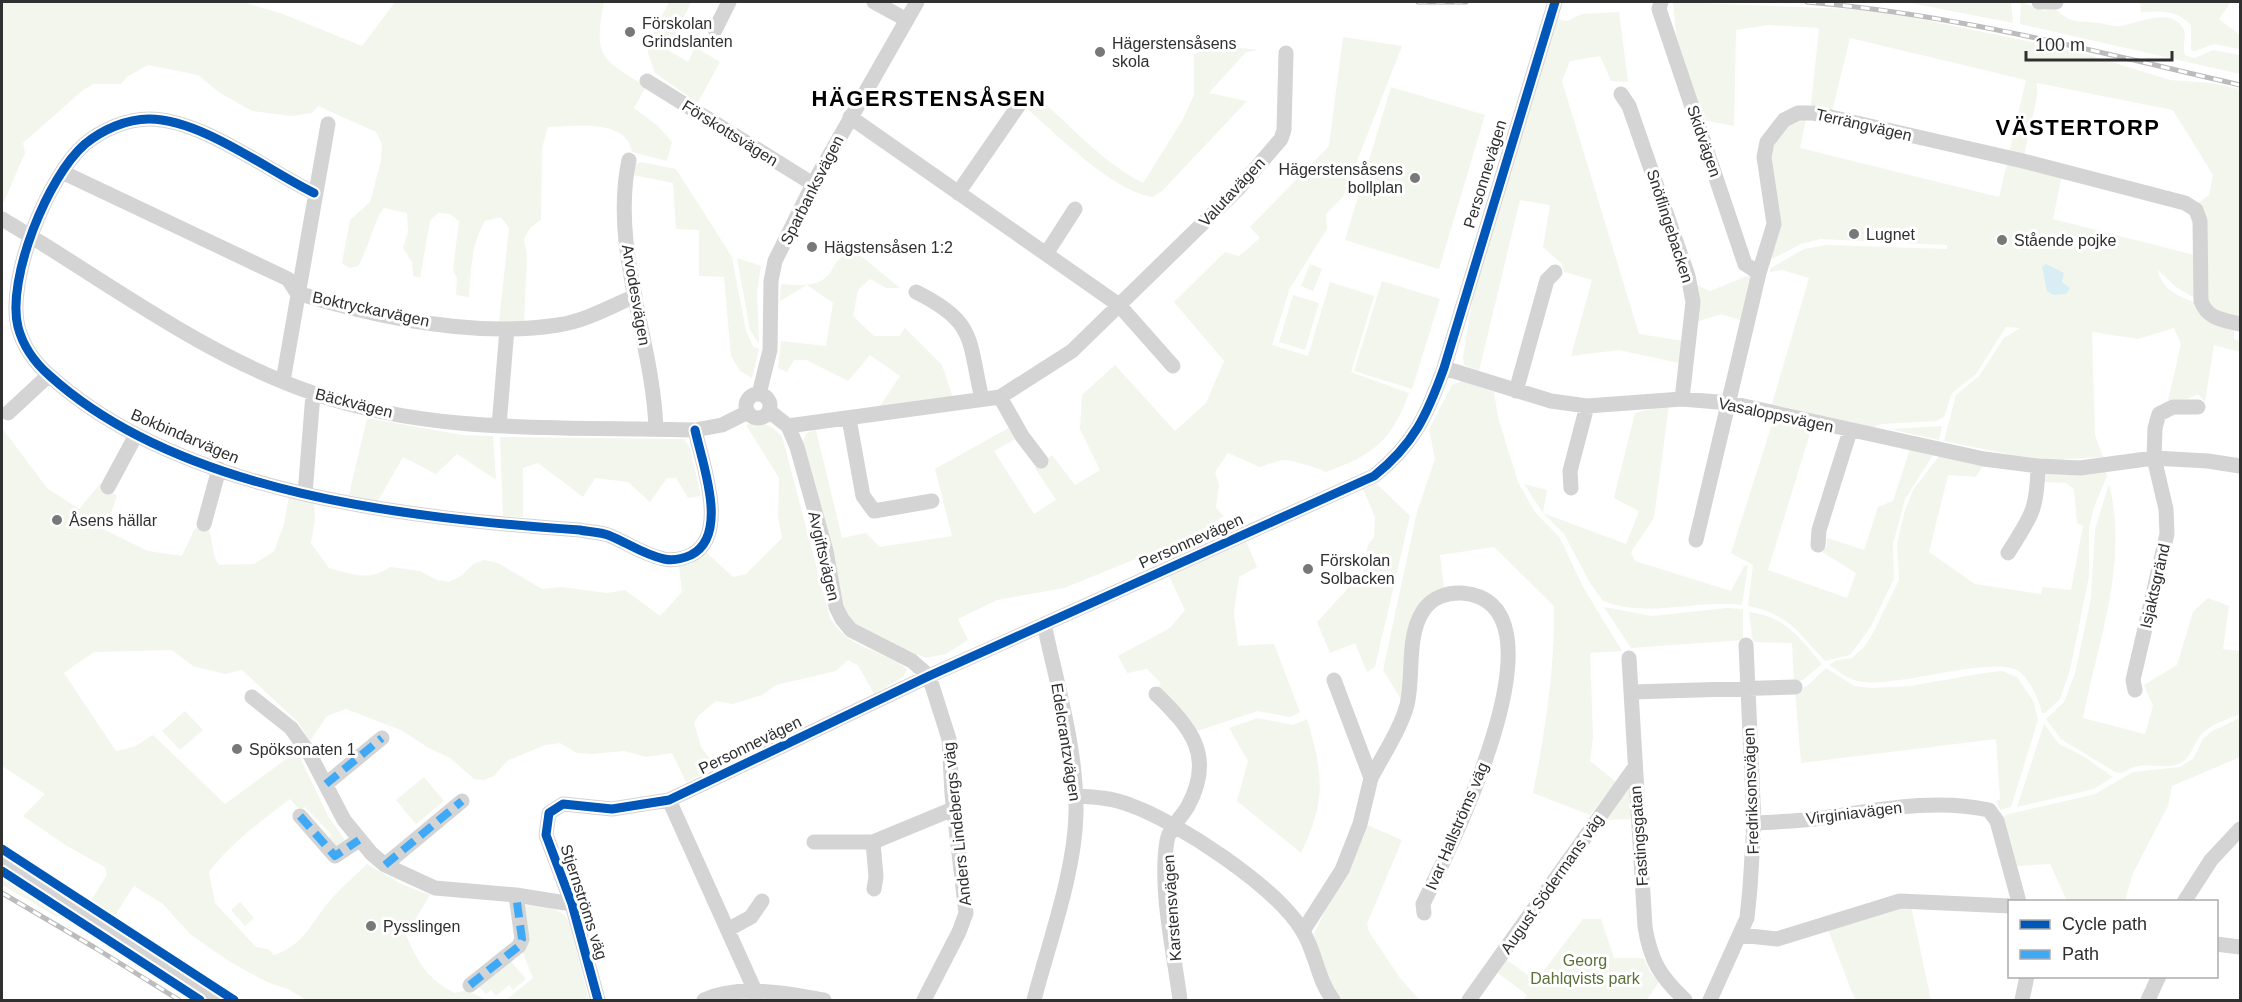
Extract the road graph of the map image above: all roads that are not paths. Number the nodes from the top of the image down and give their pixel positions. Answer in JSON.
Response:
{"nodes":[{"id":1,"x":729,"y":2,"type":"edge"},
{"id":2,"x":874,"y":2,"type":"edge"},
{"id":3,"x":917,"y":2,"type":"edge"},
{"id":4,"x":1554,"y":2,"type":"edge"},
{"id":5,"x":1661,"y":2,"type":"edge"},
{"id":6,"x":2039,"y":2,"type":"edge"},
{"id":7,"x":2056,"y":2,"type":"edge"},
{"id":8,"x":906,"y":18,"type":"junction"},
{"id":9,"x":715,"y":30,"type":"dead end"},
{"id":10,"x":1286,"y":52,"type":"dead end"},
{"id":11,"x":647,"y":81,"type":"dead end"},
{"id":12,"x":1621,"y":94,"type":"dead end"},
{"id":13,"x":1023,"y":99,"type":"dead end"},
{"id":14,"x":850,"y":117,"type":"junction"},
{"id":15,"x":328,"y":124,"type":"dead end"},
{"id":16,"x":628,"y":160,"type":"dead end"},
{"id":17,"x":62,"y":172,"type":"junction"},
{"id":18,"x":813,"y":184,"type":"junction"},
{"id":19,"x":314,"y":193,"type":"junction"},
{"id":20,"x":958,"y":193,"type":"junction"},
{"id":21,"x":1075,"y":210,"type":"dead end"},
{"id":22,"x":2,"y":219,"type":"edge"},
{"id":23,"x":30,"y":236,"type":"junction"},
{"id":24,"x":1046,"y":254,"type":"junction"},
{"id":25,"x":1555,"y":272,"type":"dead end"},
{"id":26,"x":1760,"y":273,"type":"junction"},
{"id":27,"x":916,"y":292,"type":"dead end"},
{"id":28,"x":297,"y":293,"type":"junction"},
{"id":29,"x":635,"y":296,"type":"junction"},
{"id":30,"x":1119,"y":305,"type":"junction"},
{"id":31,"x":2241,"y":324,"type":"edge"},
{"id":32,"x":507,"y":329,"type":"junction"},
{"id":33,"x":1173,"y":366,"type":"dead end"},
{"id":34,"x":1444,"y":368,"type":"junction"},
{"id":35,"x":50,"y":375,"type":"junction"},
{"id":36,"x":283,"y":381,"type":"junction"},
{"id":37,"x":1516,"y":391,"type":"junction"},
{"id":38,"x":313,"y":394,"type":"junction"},
{"id":39,"x":759,"y":394,"type":"junction"},
{"id":40,"x":1000,"y":397,"type":"junction"},
{"id":41,"x":982,"y":399,"type":"junction"},
{"id":42,"x":1682,"y":399,"type":"junction"},
{"id":43,"x":1730,"y":403,"type":"junction"},
{"id":44,"x":1587,"y":406,"type":"junction"},
{"id":45,"x":2198,"y":407,"type":"dead end"},
{"id":46,"x":769,"y":411,"type":"junction"},
{"id":47,"x":8,"y":412,"type":"dead end"},
{"id":48,"x":748,"y":412,"type":"junction"},
{"id":49,"x":849,"y":419,"type":"junction"},
{"id":50,"x":499,"y":426,"type":"junction"},
{"id":51,"x":788,"y":426,"type":"junction"},
{"id":52,"x":656,"y":429,"type":"junction"},
{"id":53,"x":695,"y":430,"type":"junction"},
{"id":54,"x":1850,"y":431,"type":"junction"},
{"id":55,"x":136,"y":435,"type":"junction"},
{"id":56,"x":2154,"y":458,"type":"junction"},
{"id":57,"x":1041,"y":461,"type":"dead end"},
{"id":58,"x":2038,"y":466,"type":"junction"},
{"id":59,"x":2241,"y":466,"type":"edge"},
{"id":60,"x":219,"y":470,"type":"junction"},
{"id":61,"x":108,"y":487,"type":"dead end"},
{"id":62,"x":1571,"y":488,"type":"dead end"},
{"id":63,"x":305,"y":494,"type":"junction"},
{"id":64,"x":932,"y":501,"type":"dead end"},
{"id":65,"x":204,"y":524,"type":"dead end"},
{"id":66,"x":1696,"y":540,"type":"dead end"},
{"id":67,"x":1818,"y":545,"type":"dead end"},
{"id":68,"x":2008,"y":553,"type":"dead end"},
{"id":69,"x":1044,"y":624,"type":"junction"},
{"id":70,"x":1746,"y":645,"type":"dead end"},
{"id":71,"x":1629,"y":658,"type":"dead end"},
{"id":72,"x":929,"y":676,"type":"junction"},
{"id":73,"x":1334,"y":680,"type":"dead end"},
{"id":74,"x":1795,"y":687,"type":"dead end"},
{"id":75,"x":1747,"y":688,"type":"junction"},
{"id":76,"x":2135,"y":690,"type":"dead end"},
{"id":77,"x":1632,"y":692,"type":"junction"},
{"id":78,"x":1156,"y":694,"type":"dead end"},
{"id":79,"x":252,"y":697,"type":"dead end"},
{"id":80,"x":382,"y":738,"type":"dead end"},
{"id":81,"x":1635,"y":767,"type":"junction"},
{"id":82,"x":1371,"y":778,"type":"junction"},
{"id":83,"x":326,"y":784,"type":"junction"},
{"id":84,"x":1076,"y":796,"type":"junction"},
{"id":85,"x":669,"y":800,"type":"junction"},
{"id":86,"x":462,"y":801,"type":"dead end"},
{"id":87,"x":953,"y":810,"type":"junction"},
{"id":88,"x":549,"y":813,"type":"joint"},
{"id":89,"x":300,"y":816,"type":"dead end"},
{"id":90,"x":1754,"y":824,"type":"junction"},
{"id":91,"x":1175,"y":825,"type":"junction"},
{"id":92,"x":2241,"y":829,"type":"edge"},
{"id":93,"x":359,"y":840,"type":"junction"},
{"id":94,"x":814,"y":842,"type":"dead end"},
{"id":95,"x":873,"y":842,"type":"junction"},
{"id":96,"x":2,"y":858,"type":"edge"},
{"id":97,"x":385,"y":865,"type":"junction"},
{"id":98,"x":874,"y":889,"type":"dead end"},
{"id":99,"x":516,"y":895,"type":"junction"},
{"id":100,"x":2018,"y":900,"type":"edge"},
{"id":101,"x":2185,"y":900,"type":"edge"},
{"id":102,"x":762,"y":901,"type":"dead end"},
{"id":103,"x":572,"y":904,"type":"junction"},
{"id":104,"x":2008,"y":906,"type":"edge"},
{"id":105,"x":1424,"y":913,"type":"dead end"},
{"id":106,"x":729,"y":929,"type":"junction"},
{"id":107,"x":1303,"y":931,"type":"junction"},
{"id":108,"x":1740,"y":935,"type":"junction"},
{"id":109,"x":2218,"y":944,"type":"edge"},
{"id":110,"x":2241,"y":947,"type":"edge"},
{"id":111,"x":2027,"y":978,"type":"edge"},
{"id":112,"x":2158,"y":978,"type":"edge"},
{"id":113,"x":470,"y":985,"type":"dead end"},
{"id":114,"x":755,"y":997,"type":"edge"},
{"id":115,"x":219,"y":1000,"type":"edge"},
{"id":116,"x":598,"y":1000,"type":"edge"},
{"id":117,"x":704,"y":1000,"type":"edge"},
{"id":118,"x":824,"y":1000,"type":"edge"},
{"id":119,"x":924,"y":1000,"type":"edge"},
{"id":120,"x":1034,"y":1000,"type":"edge"},
{"id":121,"x":1180,"y":1000,"type":"edge"},
{"id":122,"x":1333,"y":1000,"type":"edge"},
{"id":123,"x":1469,"y":1000,"type":"edge"},
{"id":124,"x":1685,"y":1000,"type":"edge"},
{"id":125,"x":1710,"y":1000,"type":"edge"},
{"id":126,"x":2022,"y":1000,"type":"edge"},
{"id":127,"x":2148,"y":1000,"type":"edge"}],
"edges":[{"from":1,"to":9,"type":"street"},
{"from":2,"to":8,"type":"street"},
{"from":3,"to":8,"type":"street","name":"Sparbanksvägen"},
{"from":4,"to":34,"type":"street","name":"Personnevägen"},
{"from":5,"to":26,"type":"street","name":"Skidvägen"},
{"from":6,"to":7,"type":"street"},
{"from":8,"to":14,"type":"street","name":"Sparbanksvägen"},
{"from":10,"to":30,"type":"street","name":"Valutavägen"},
{"from":11,"to":18,"type":"street","name":"Förskottsvägen"},
{"from":12,"to":42,"type":"street","name":"Snöflingebacken"},
{"from":13,"to":20,"type":"street"},
{"from":14,"to":18,"type":"street","name":"Sparbanksvägen"},
{"from":14,"to":20,"type":"street"},
{"from":15,"to":19,"type":"street"},
{"from":16,"to":29,"type":"street","name":"Arvodesvägen"},
{"from":17,"to":19,"type":"street","name":"Bokbindarvägen"},
{"from":17,"to":23,"type":"street","name":"Bokbindarvägen"},
{"from":17,"to":28,"type":"street","name":"Boktryckarvägen"},
{"from":18,"to":39,"type":"street","name":"Sparbanksvägen"},
{"from":19,"to":28,"type":"street"},
{"from":20,"to":24,"type":"street"},
{"from":21,"to":24,"type":"street"},
{"from":22,"to":23,"type":"street","name":"Bäckvägen"},
{"from":23,"to":35,"type":"street","name":"Bokbindarvägen"},
{"from":23,"to":36,"type":"street","name":"Bäckvägen"},
{"from":24,"to":30,"type":"street"},
{"from":25,"to":37,"type":"street"},
{"from":26,"to":31,"type":"street","name":"Terrängvägen"},
{"from":26,"to":43,"type":"street","name":"Terrängvägen"},
{"from":27,"to":41,"type":"street"},
{"from":28,"to":32,"type":"street","name":"Boktryckarvägen"},
{"from":28,"to":36,"type":"street"},
{"from":29,"to":32,"type":"street","name":"Boktryckarvägen"},
{"from":29,"to":52,"type":"street","name":"Arvodesvägen"},
{"from":30,"to":33,"type":"street"},
{"from":30,"to":40,"type":"street","name":"Valutavägen"},
{"from":32,"to":50,"type":"street"},
{"from":34,"to":37,"type":"street","name":"Vasaloppsvägen"},
{"from":34,"to":69,"type":"street","name":"Personnevägen"},
{"from":35,"to":47,"type":"street"},
{"from":35,"to":55,"type":"street","name":"Bokbindarvägen"},
{"from":36,"to":38,"type":"street","name":"Bäckvägen"},
{"from":37,"to":44,"type":"street","name":"Vasaloppsvägen"},
{"from":38,"to":50,"type":"street","name":"Bäckvägen"},
{"from":38,"to":63,"type":"street"},
{"from":39,"to":46,"type":"street"},
{"from":39,"to":48,"type":"street"},
{"from":40,"to":41,"type":"street","name":"Valutavägen"},
{"from":40,"to":57,"type":"street"},
{"from":41,"to":49,"type":"street","name":"Valutavägen"},
{"from":42,"to":43,"type":"street","name":"Vasaloppsvägen"},
{"from":42,"to":44,"type":"street","name":"Vasaloppsvägen"},
{"from":43,"to":54,"type":"street","name":"Vasaloppsvägen"},
{"from":43,"to":66,"type":"street","name":"Terrängvägen"},
{"from":44,"to":62,"type":"street"},
{"from":45,"to":56,"type":"street","name":"Isjaktsgränd"},
{"from":46,"to":48,"type":"street"},
{"from":46,"to":51,"type":"street"},
{"from":48,"to":53,"type":"street","name":"Bäckvägen"},
{"from":49,"to":51,"type":"street","name":"Valutavägen"},
{"from":49,"to":64,"type":"street"},
{"from":50,"to":52,"type":"street","name":"Bäckvägen"},
{"from":51,"to":72,"type":"street","name":"Avgiftsvägen"},
{"from":52,"to":53,"type":"street","name":"Bäckvägen"},
{"from":53,"to":63,"type":"street","name":"Bokbindarvägen"},
{"from":54,"to":58,"type":"street","name":"Vasaloppsvägen"},
{"from":54,"to":67,"type":"street"},
{"from":55,"to":60,"type":"street","name":"Bokbindarvägen"},
{"from":55,"to":61,"type":"street","name":"Bokbindarvägen"},
{"from":56,"to":58,"type":"street","name":"Vasaloppsvägen"},
{"from":56,"to":59,"type":"street","name":"Vasaloppsvägen"},
{"from":56,"to":76,"type":"street","name":"Isjaktsgränd"},
{"from":58,"to":68,"type":"street"},
{"from":60,"to":63,"type":"street","name":"Bokbindarvägen"},
{"from":60,"to":65,"type":"street","name":"Bokbindarvägen"},
{"from":69,"to":72,"type":"street","name":"Personnevägen"},
{"from":69,"to":84,"type":"street","name":"Edelcrantzvägen"},
{"from":70,"to":75,"type":"street","name":"Fredriksonsvägen"},
{"from":71,"to":77,"type":"street","name":"Fastingsgatan"},
{"from":72,"to":85,"type":"street","name":"Personnevägen"},
{"from":72,"to":87,"type":"street","name":"Anders Lindebergs väg"},
{"from":73,"to":82,"type":"street"},
{"from":74,"to":75,"type":"street"},
{"from":75,"to":77,"type":"street"},
{"from":75,"to":90,"type":"street","name":"Fredriksonsvägen"},
{"from":77,"to":81,"type":"street","name":"Fastingsgatan"},
{"from":78,"to":91,"type":"street","name":"Karstensvägen"},
{"from":79,"to":83,"type":"street"},
{"from":80,"to":83,"type":"street"},
{"from":81,"to":123,"type":"street","name":"August Södermans väg"},
{"from":81,"to":124,"type":"street","name":"Fastingsgatan"},
{"from":82,"to":105,"type":"street","name":"Ivar Hallströms väg"},
{"from":82,"to":107,"type":"street","name":"Ivar Hallströms väg"},
{"from":83,"to":93,"type":"street"},
{"from":84,"to":91,"type":"street"},
{"from":84,"to":120,"type":"street","name":"Edelcrantzvägen"},
{"from":85,"to":88,"type":"street","name":"Personnevägen"},
{"from":85,"to":106,"type":"street"},
{"from":86,"to":97,"type":"street"},
{"from":87,"to":95,"type":"street"},
{"from":87,"to":119,"type":"street","name":"Anders Lindebergs väg"},
{"from":88,"to":103,"type":"street","name":"Stjernströms väg"},
{"from":89,"to":93,"type":"street"},
{"from":90,"to":100,"type":"street","name":"Virginiavägen"},
{"from":90,"to":108,"type":"street","name":"Fredriksonsvägen"},
{"from":91,"to":107,"type":"street"},
{"from":91,"to":121,"type":"street","name":"Karstensvägen"},
{"from":92,"to":101,"type":"street"},
{"from":93,"to":97,"type":"street"},
{"from":94,"to":95,"type":"street"},
{"from":95,"to":98,"type":"street"},
{"from":96,"to":115,"type":"street"},
{"from":97,"to":99,"type":"street"},
{"from":99,"to":103,"type":"street"},
{"from":99,"to":113,"type":"street"},
{"from":102,"to":106,"type":"street"},
{"from":103,"to":116,"type":"street","name":"Stjernströms väg"},
{"from":104,"to":108,"type":"street"},
{"from":106,"to":114,"type":"street"},
{"from":107,"to":122,"type":"street"},
{"from":108,"to":125,"type":"street","name":"Fredriksonsvägen"},
{"from":109,"to":110,"type":"street"},
{"from":111,"to":126,"type":"street"},
{"from":112,"to":127,"type":"street"},
{"from":114,"to":117,"type":"street"},
{"from":114,"to":118,"type":"street"}]}
